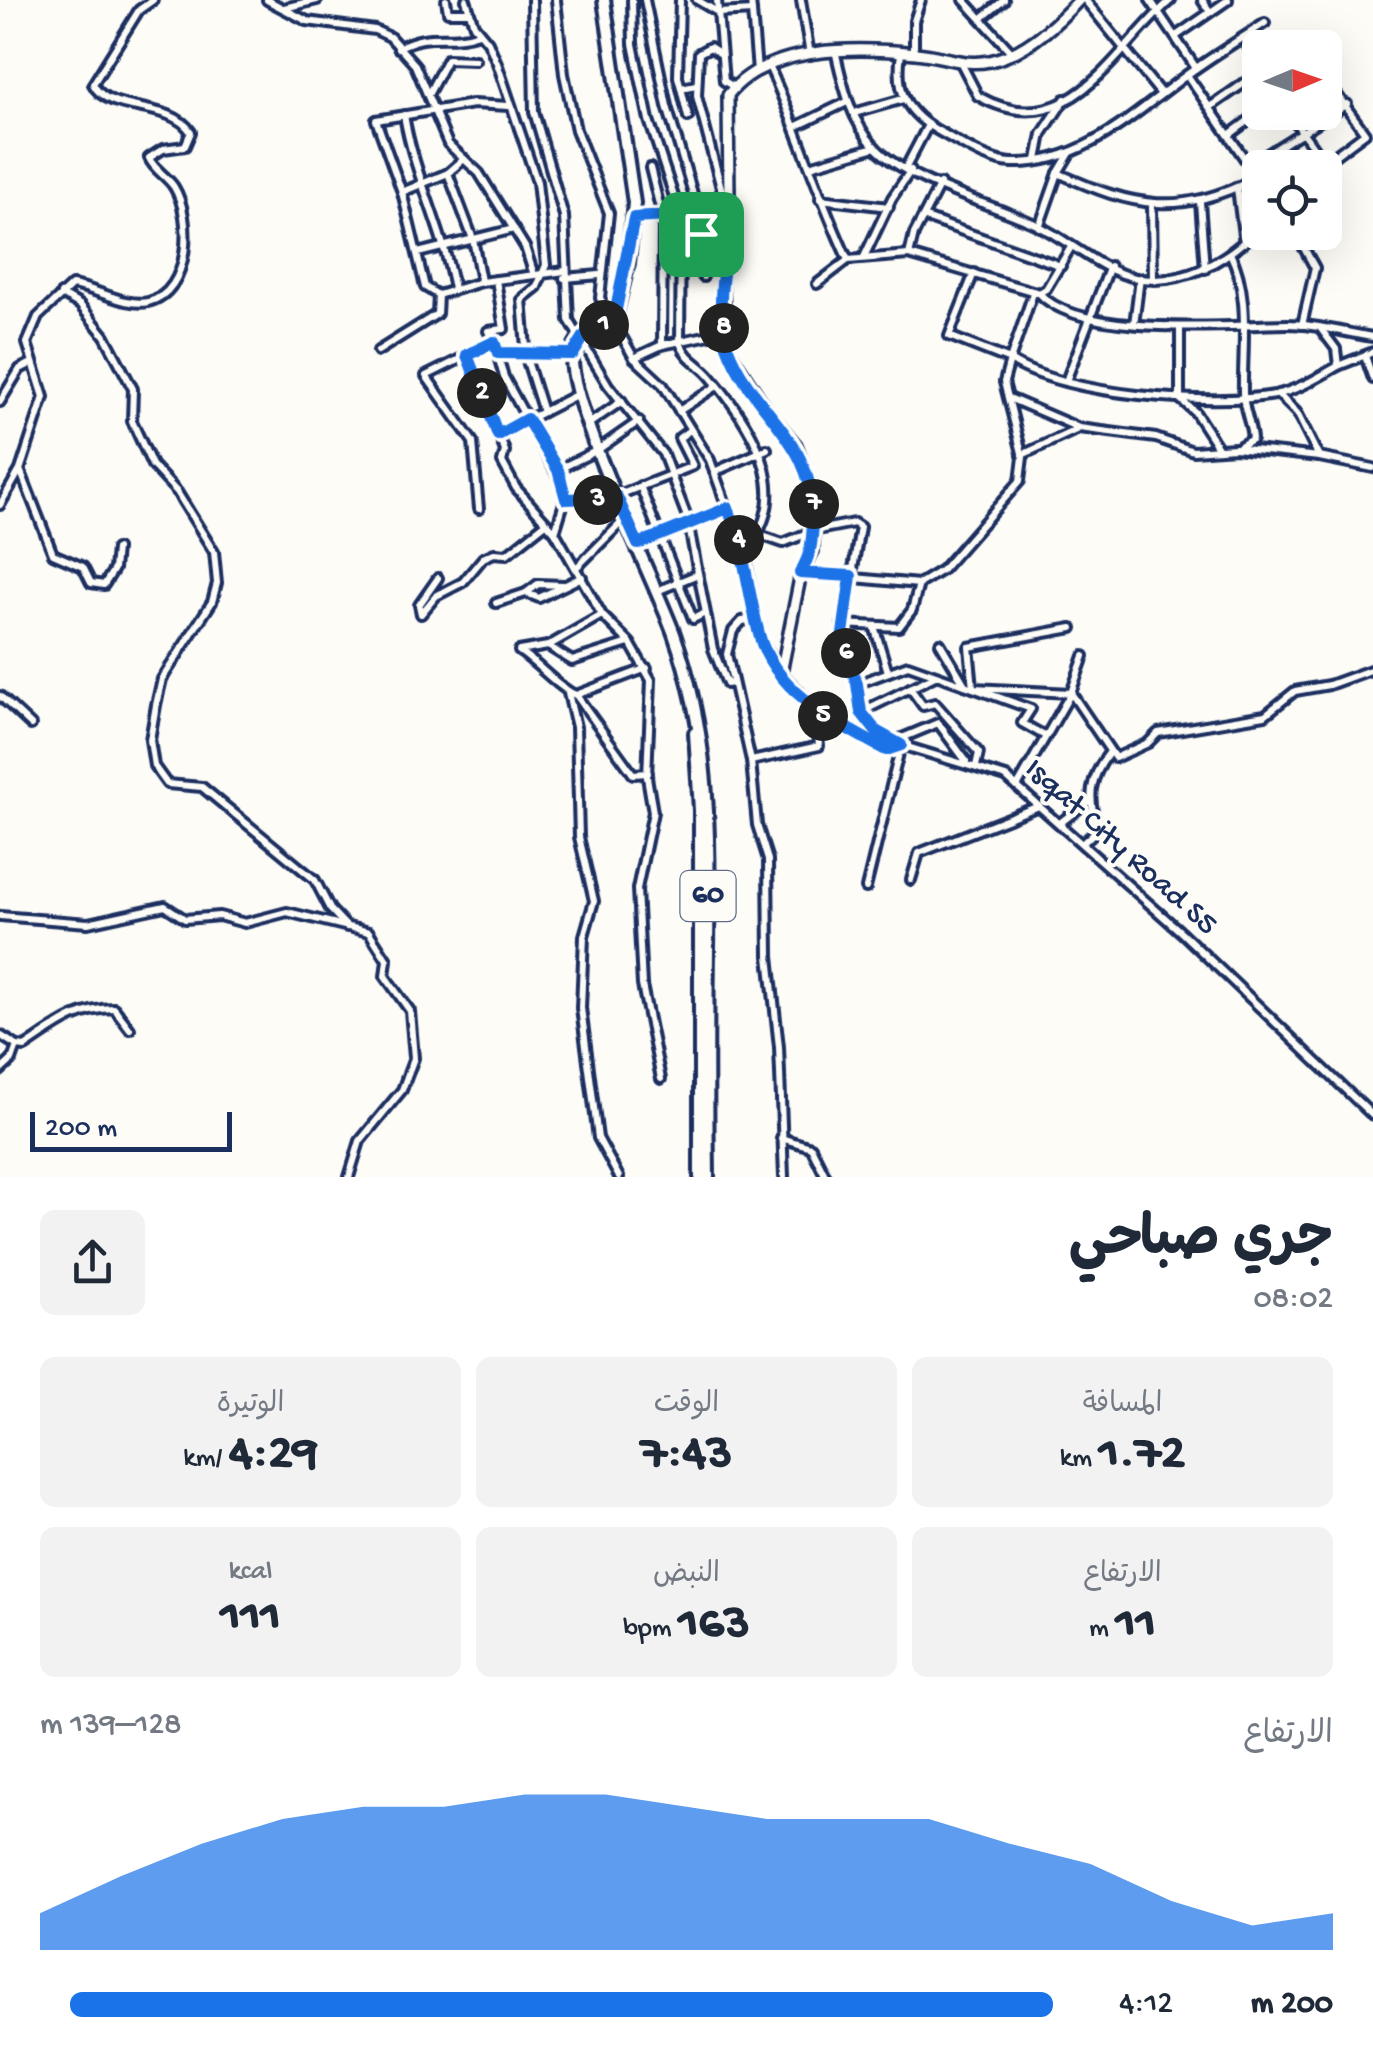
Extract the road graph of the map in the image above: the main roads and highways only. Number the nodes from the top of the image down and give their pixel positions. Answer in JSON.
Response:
{"nodes":[{"id":1,"x":604,"y":0,"type":"edge"},
{"id":2,"x":669,"y":620,"type":"junction"},
{"id":3,"x":700,"y":1177,"type":"edge"},
{"id":4,"x":708,"y":1177,"type":"edge"}],
"edges":[{"from":1,"to":2,"type":"main road","number":"60"},
{"from":2,"to":3,"type":"main road","number":"60"},
{"from":2,"to":4,"type":"main road","number":"60"}]}
